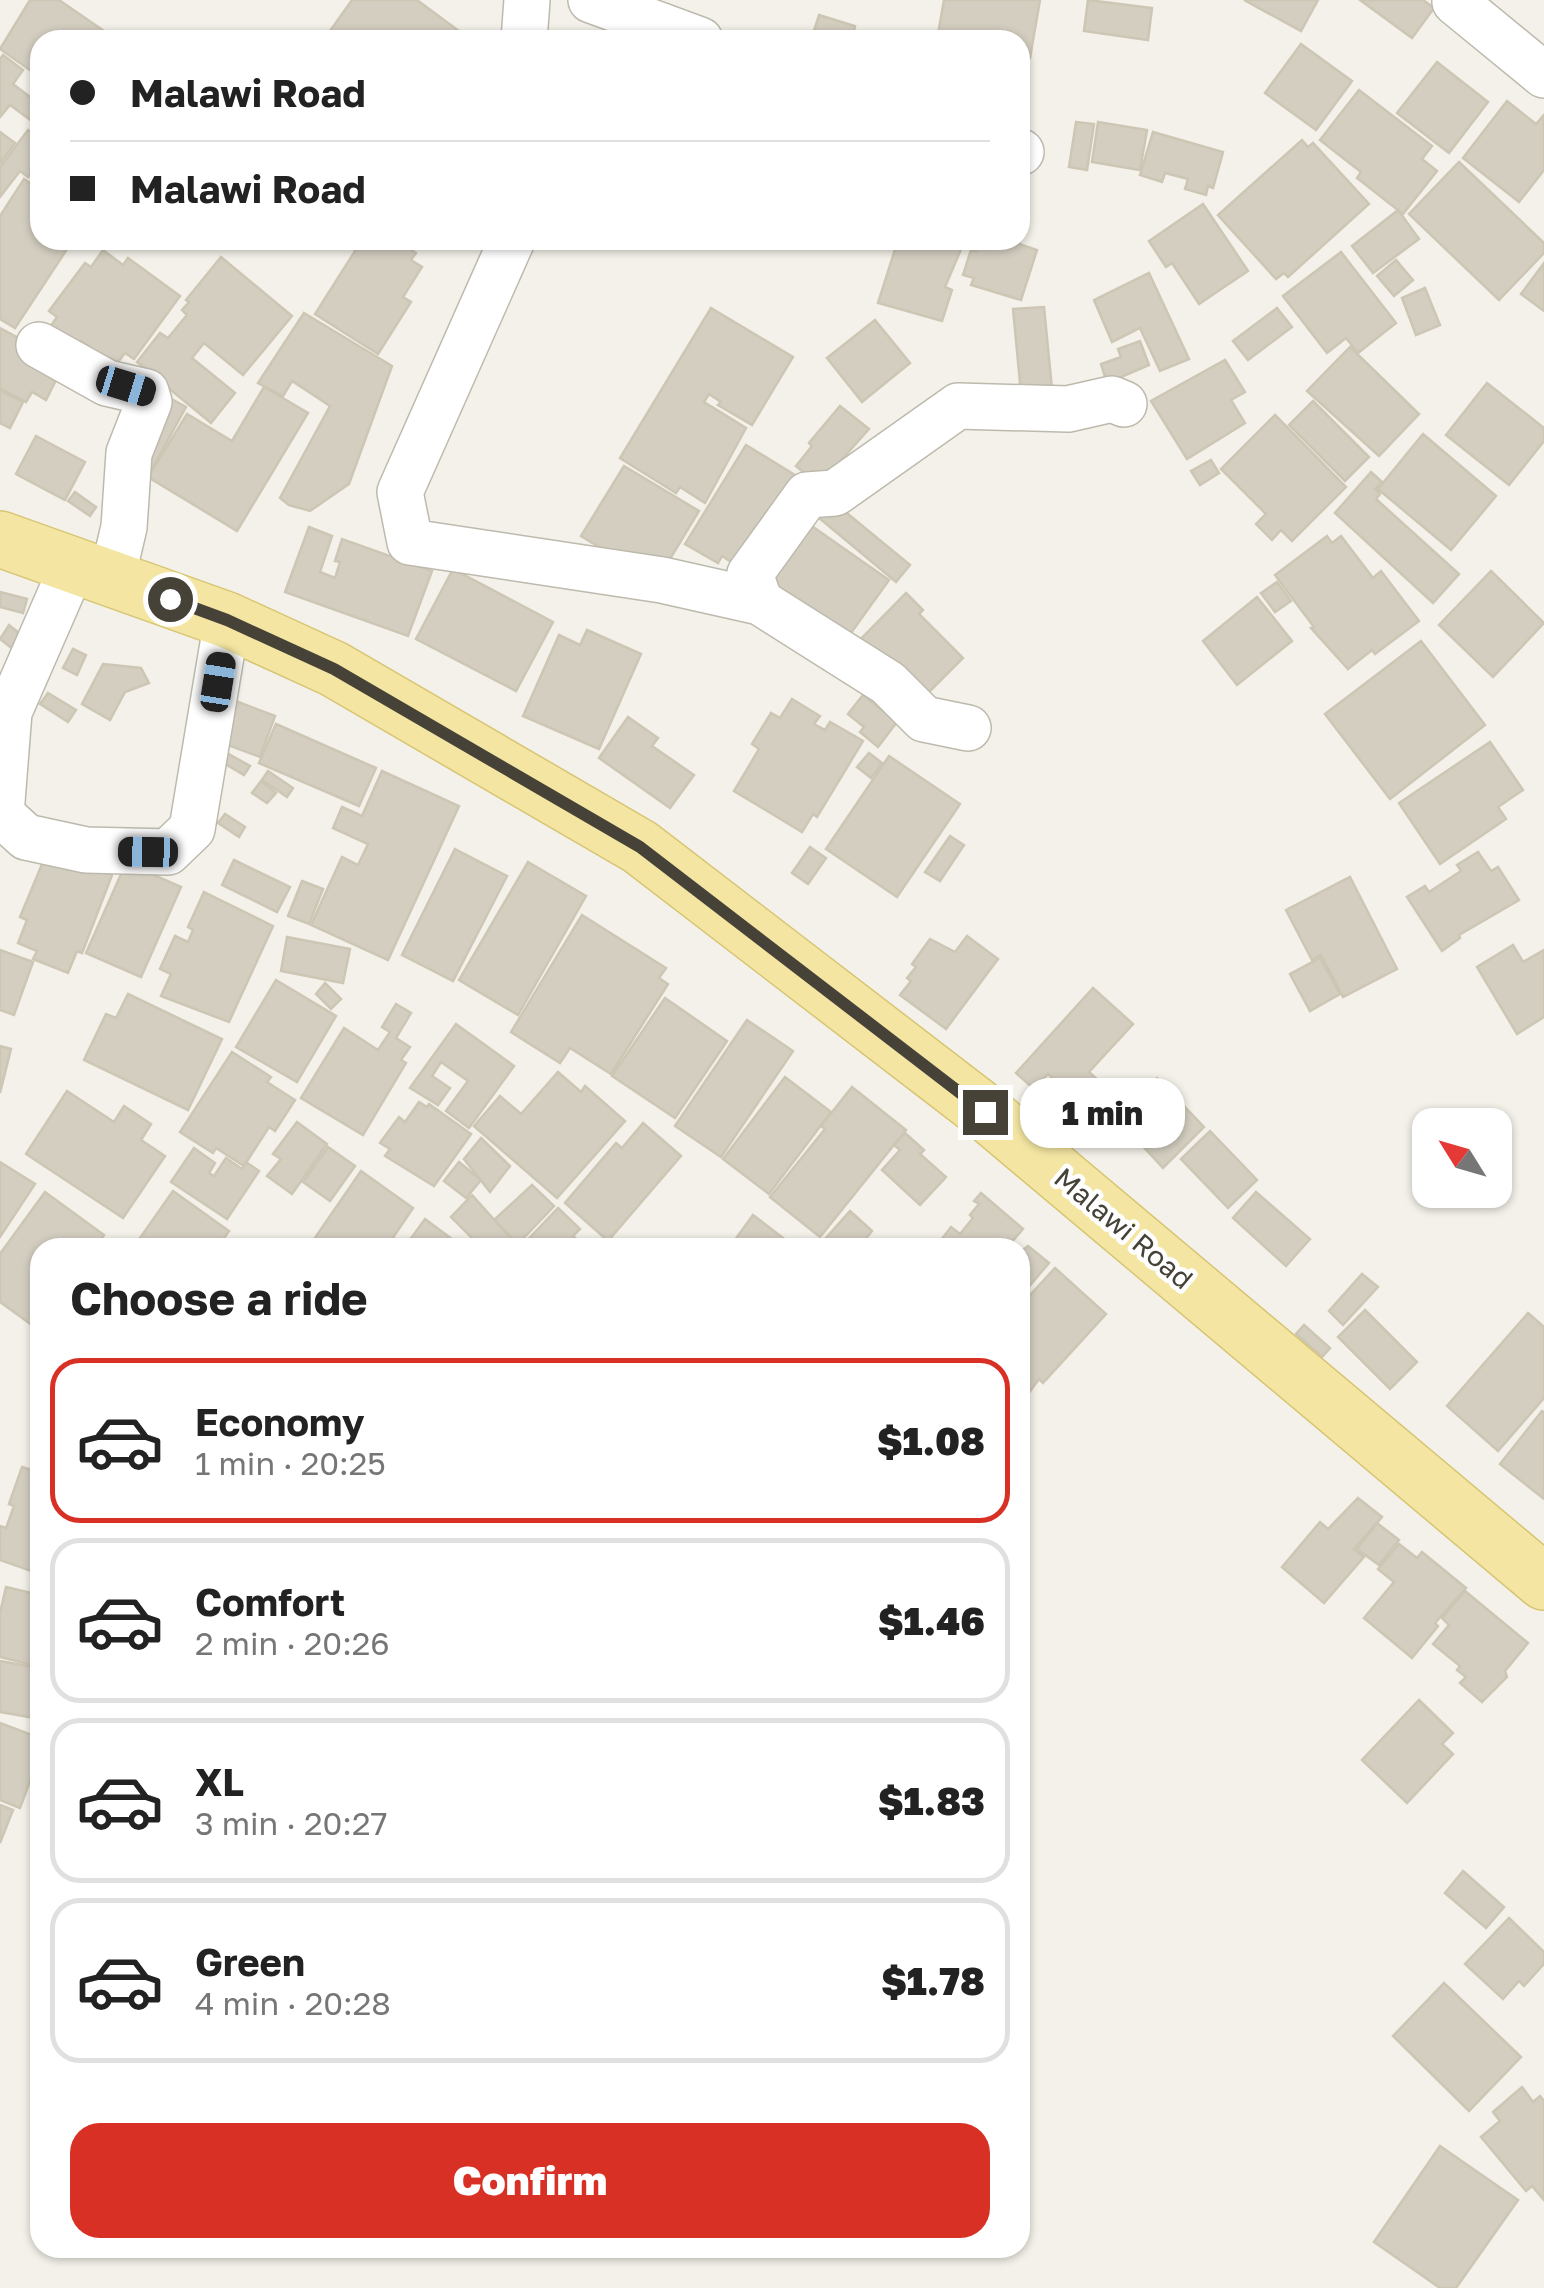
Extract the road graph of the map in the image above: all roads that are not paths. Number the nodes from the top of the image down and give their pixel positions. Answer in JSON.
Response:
{"nodes":[{"id":1,"x":527,"y":0,"type":"edge"},
{"id":2,"x":591,"y":0,"type":"edge"},
{"id":3,"x":1454,"y":2,"type":"edge"},
{"id":4,"x":525,"y":30,"type":"edge"},
{"id":5,"x":673,"y":30,"type":"edge"},
{"id":6,"x":1544,"y":76,"type":"edge"},
{"id":7,"x":508,"y":250,"type":"edge"},
{"id":8,"x":39,"y":344,"type":"dead end"},
{"id":9,"x":1124,"y":404,"type":"dead end"},
{"id":10,"x":0,"y":538,"type":"edge"},
{"id":11,"x":93,"y":570,"type":"junction"},
{"id":12,"x":760,"y":602,"type":"junction"},
{"id":13,"x":227,"y":620,"type":"junction"},
{"id":14,"x":968,"y":728,"type":"dead end"},
{"id":15,"x":1544,"y":1582,"type":"edge"}],
"edges":[{"from":1,"to":4,"type":"street"},
{"from":2,"to":5,"type":"street"},
{"from":3,"to":6,"type":"street"},
{"from":7,"to":12,"type":"street"},
{"from":8,"to":11,"type":"street"},
{"from":9,"to":12,"type":"street"},
{"from":10,"to":11,"type":"main road","name":"Malawi Road"},
{"from":11,"to":13,"type":"main road","name":"Malawi Road"},
{"from":11,"to":13,"type":"street"},
{"from":12,"to":14,"type":"street"},
{"from":13,"to":15,"type":"main road","name":"Malawi Road"}]}
